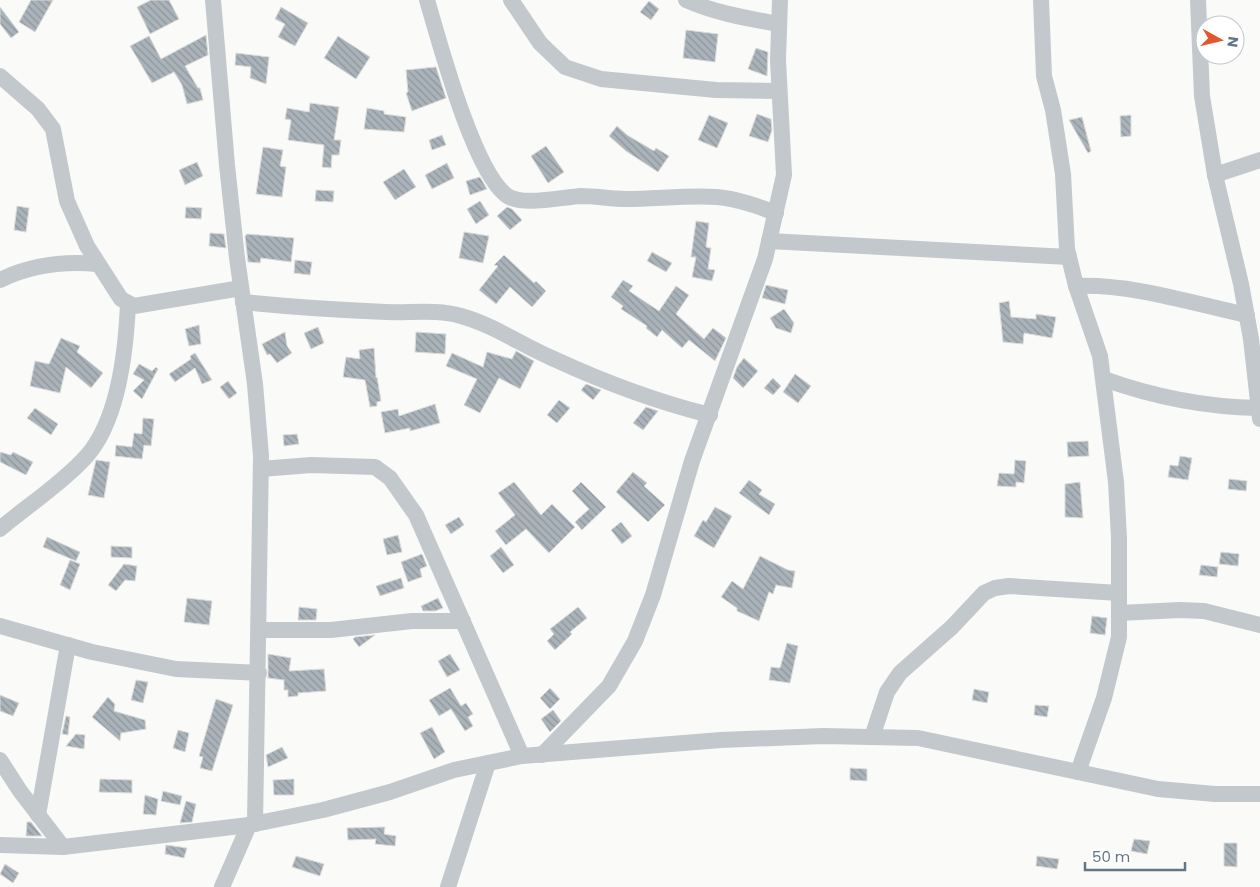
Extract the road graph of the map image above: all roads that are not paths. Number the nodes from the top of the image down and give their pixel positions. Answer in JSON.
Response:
{"nodes":[{"id":1,"x":213,"y":0,"type":"edge"},
{"id":2,"x":427,"y":0,"type":"edge"},
{"id":3,"x":511,"y":0,"type":"edge"},
{"id":4,"x":686,"y":0,"type":"edge"},
{"id":5,"x":780,"y":0,"type":"edge"},
{"id":6,"x":1041,"y":0,"type":"edge"},
{"id":7,"x":1198,"y":0,"type":"edge"},
{"id":8,"x":778,"y":24,"type":"junction"},
{"id":9,"x":0,"y":76,"type":"edge"},
{"id":10,"x":779,"y":91,"type":"junction"},
{"id":11,"x":1260,"y":160,"type":"edge"},
{"id":12,"x":1215,"y":175,"type":"junction"},
{"id":13,"x":776,"y":213,"type":"junction"},
{"id":14,"x":769,"y":241,"type":"junction"},
{"id":15,"x":1069,"y":257,"type":"junction"},
{"id":16,"x":97,"y":264,"type":"junction"},
{"id":17,"x":0,"y":280,"type":"edge"},
{"id":18,"x":1076,"y":286,"type":"junction"},
{"id":19,"x":242,"y":295,"type":"junction"},
{"id":20,"x":128,"y":303,"type":"junction"},
{"id":21,"x":1247,"y":315,"type":"junction"},
{"id":22,"x":1104,"y":379,"type":"junction"},
{"id":23,"x":1259,"y":413,"type":"edge"},
{"id":24,"x":710,"y":415,"type":"junction"},
{"id":25,"x":261,"y":469,"type":"junction"},
{"id":26,"x":0,"y":529,"type":"edge"},
{"id":27,"x":1119,"y":593,"type":"junction"},
{"id":28,"x":1119,"y":614,"type":"junction"},
{"id":29,"x":463,"y":621,"type":"junction"},
{"id":30,"x":1260,"y":624,"type":"edge"},
{"id":31,"x":0,"y":626,"type":"edge"},
{"id":32,"x":260,"y":630,"type":"junction"},
{"id":33,"x":68,"y":646,"type":"junction"},
{"id":34,"x":258,"y":673,"type":"junction"},
{"id":35,"x":872,"y":737,"type":"junction"},
{"id":36,"x":542,"y":755,"type":"junction"},
{"id":37,"x":522,"y":756,"type":"junction"},
{"id":38,"x":0,"y":760,"type":"edge"},
{"id":39,"x":488,"y":763,"type":"junction"},
{"id":40,"x":1078,"y":772,"type":"junction"},
{"id":41,"x":1260,"y":794,"type":"edge"},
{"id":42,"x":38,"y":815,"type":"junction"},
{"id":43,"x":252,"y":824,"type":"junction"},
{"id":44,"x":0,"y":845,"type":"edge"},
{"id":45,"x":63,"y":847,"type":"junction"},
{"id":46,"x":222,"y":887,"type":"edge"},
{"id":47,"x":448,"y":887,"type":"edge"}],
"edges":[{"from":1,"to":19,"type":"street"},
{"from":2,"to":13,"type":"street"},
{"from":3,"to":10,"type":"street"},
{"from":4,"to":8,"type":"street"},
{"from":5,"to":8,"type":"street"},
{"from":6,"to":15,"type":"street"},
{"from":7,"to":12,"type":"street"},
{"from":8,"to":10,"type":"street"},
{"from":9,"to":16,"type":"street"},
{"from":10,"to":13,"type":"street"},
{"from":11,"to":12,"type":"street"},
{"from":12,"to":21,"type":"street"},
{"from":13,"to":14,"type":"street"},
{"from":14,"to":15,"type":"street"},
{"from":14,"to":24,"type":"street"},
{"from":15,"to":18,"type":"street"},
{"from":16,"to":17,"type":"street"},
{"from":16,"to":20,"type":"street"},
{"from":18,"to":21,"type":"street"},
{"from":18,"to":22,"type":"street"},
{"from":19,"to":20,"type":"street"},
{"from":19,"to":24,"type":"street"},
{"from":19,"to":25,"type":"street"},
{"from":20,"to":26,"type":"street"},
{"from":21,"to":23,"type":"street"},
{"from":22,"to":23,"type":"street"},
{"from":22,"to":27,"type":"street"},
{"from":24,"to":36,"type":"street"},
{"from":25,"to":29,"type":"street"},
{"from":25,"to":32,"type":"street"},
{"from":27,"to":28,"type":"street"},
{"from":27,"to":35,"type":"street"},
{"from":28,"to":30,"type":"street"},
{"from":28,"to":40,"type":"street"},
{"from":29,"to":32,"type":"street"},
{"from":29,"to":37,"type":"street"},
{"from":31,"to":33,"type":"street"},
{"from":32,"to":34,"type":"street"},
{"from":33,"to":34,"type":"street"},
{"from":33,"to":42,"type":"street"},
{"from":34,"to":43,"type":"street"},
{"from":35,"to":36,"type":"street"},
{"from":35,"to":40,"type":"street"},
{"from":36,"to":37,"type":"street"},
{"from":37,"to":39,"type":"street"},
{"from":38,"to":42,"type":"street"},
{"from":39,"to":43,"type":"street"},
{"from":39,"to":47,"type":"street"},
{"from":40,"to":41,"type":"street"},
{"from":42,"to":45,"type":"street"},
{"from":43,"to":45,"type":"street"},
{"from":43,"to":46,"type":"street"},
{"from":44,"to":45,"type":"street"}]}
